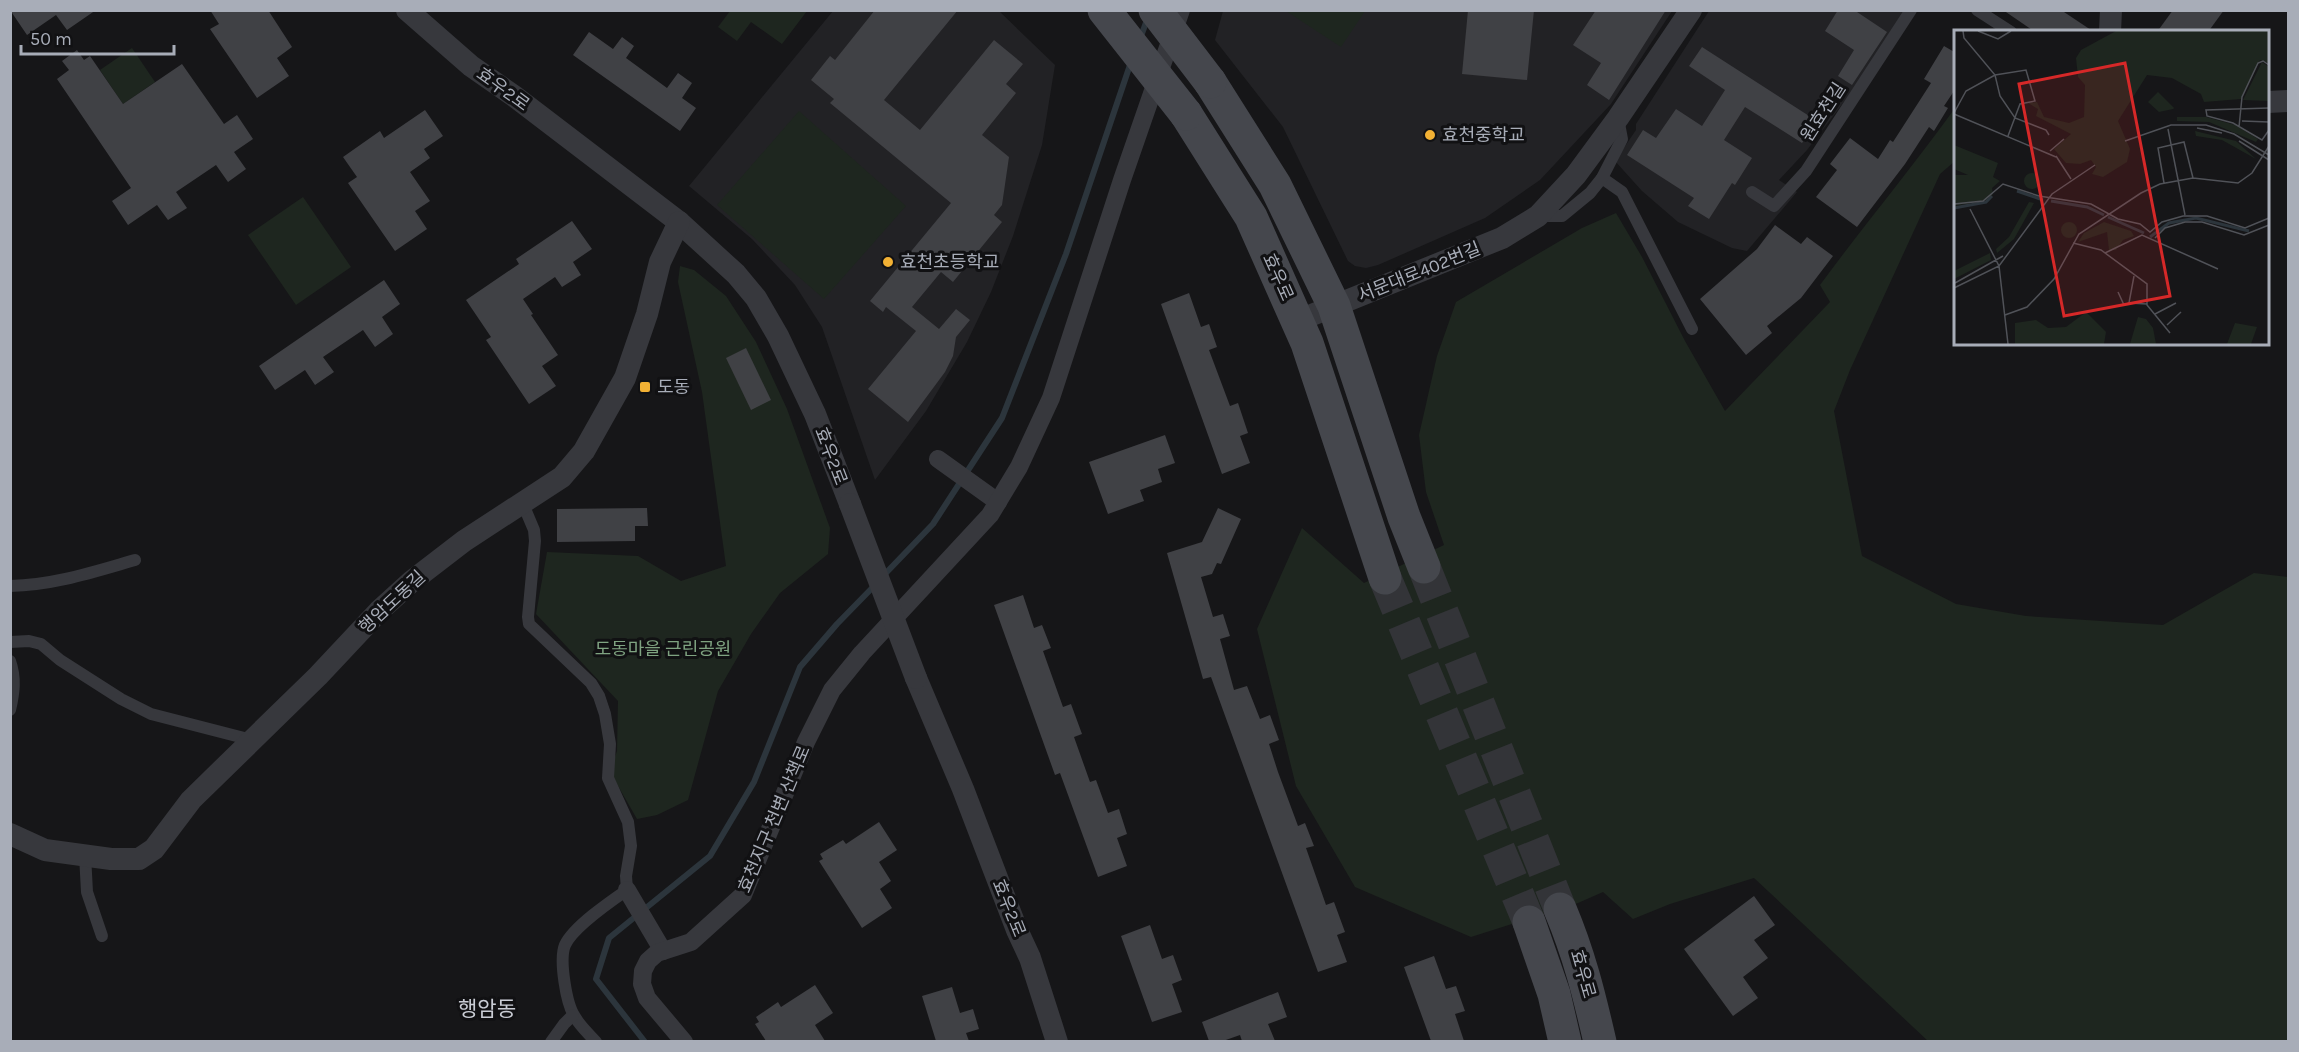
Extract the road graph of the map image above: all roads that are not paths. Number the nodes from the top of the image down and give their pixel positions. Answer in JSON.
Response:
{"nodes":[{"id":1,"x":407,"y":10,"type":"edge"},
{"id":2,"x":1104,"y":10,"type":"edge"},
{"id":3,"x":1155,"y":10,"type":"edge"},
{"id":4,"x":1181,"y":10,"type":"edge"},
{"id":5,"x":1691,"y":10,"type":"edge"},
{"id":6,"x":1911,"y":10,"type":"edge"},
{"id":7,"x":1977,"y":10,"type":"edge"},
{"id":8,"x":2111,"y":10,"type":"edge"},
{"id":9,"x":2008,"y":30,"type":"edge"},
{"id":10,"x":2110,"y":30,"type":"edge"},
{"id":11,"x":2289,"y":101,"type":"edge"},
{"id":12,"x":2269,"y":102,"type":"edge"},
{"id":13,"x":1618,"y":118,"type":"junction"},
{"id":14,"x":1602,"y":178,"type":"junction"},
{"id":15,"x":1752,"y":192,"type":"dead end"},
{"id":16,"x":1538,"y":216,"type":"junction"},
{"id":17,"x":679,"y":222,"type":"junction"},
{"id":18,"x":1334,"y":306,"type":"junction"},
{"id":19,"x":1297,"y":321,"type":"junction"},
{"id":20,"x":1692,"y":329,"type":"dead end"},
{"id":21,"x":942,"y":461,"type":"dead end"},
{"id":22,"x":992,"y":497,"type":"junction"},
{"id":23,"x":523,"y":504,"type":"junction"},
{"id":24,"x":135,"y":560,"type":"dead end"},
{"id":25,"x":1424,"y":567,"type":"tunnel mouth"},
{"id":26,"x":1385,"y":578,"type":"tunnel mouth"},
{"id":27,"x":10,"y":586,"type":"edge"},
{"id":28,"x":10,"y":642,"type":"edge"},
{"id":29,"x":10,"y":661,"type":"edge"},
{"id":30,"x":10,"y":710,"type":"edge"},
{"id":31,"x":252,"y":740,"type":"junction"},
{"id":32,"x":10,"y":834,"type":"edge"},
{"id":33,"x":85,"y":855,"type":"junction"},
{"id":34,"x":630,"y":895,"type":"junction"},
{"id":35,"x":1560,"y":909,"type":"tunnel mouth"},
{"id":36,"x":1529,"y":922,"type":"tunnel mouth"},
{"id":37,"x":102,"y":936,"type":"dead end"},
{"id":38,"x":663,"y":951,"type":"junction"},
{"id":39,"x":573,"y":1016,"type":"junction"},
{"id":40,"x":551,"y":1041,"type":"edge"},
{"id":41,"x":596,"y":1041,"type":"edge"},
{"id":42,"x":684,"y":1041,"type":"edge"},
{"id":43,"x":1057,"y":1041,"type":"edge"},
{"id":44,"x":1565,"y":1041,"type":"edge"},
{"id":45,"x":1600,"y":1041,"type":"edge"}],
"edges":[{"from":1,"to":17,"type":"street","name":"효우2로"},
{"from":2,"to":19,"type":"main road","name":"효우로","bridge":true},
{"from":3,"to":18,"type":"main road","name":"효우로","bridge":true},
{"from":4,"to":22,"type":"street","name":"효천지구 천변 산책로"},
{"from":5,"to":13,"type":"street","name":"서문대로402번길"},
{"from":6,"to":15,"type":"lane","name":"원효천길"},
{"from":7,"to":9,"type":"lane"},
{"from":8,"to":10,"type":"street"},
{"from":11,"to":12,"type":"street"},
{"from":13,"to":14,"type":"lane","name":"서문대로402번길"},
{"from":13,"to":16,"type":"street","name":"서문대로402번길"},
{"from":14,"to":16,"type":"lane","name":"서문대로402번길"},
{"from":14,"to":20,"type":"lane"},
{"from":16,"to":18,"type":"street","name":"서문대로402번길"},
{"from":17,"to":23,"type":"street","name":"행암도동길"},
{"from":17,"to":43,"type":"street","name":"효우2로","bridge":true},
{"from":18,"to":19,"type":"street","name":"서문대로402번길"},
{"from":18,"to":25,"type":"main road","name":"효우로"},
{"from":19,"to":26,"type":"main road","name":"효우로"},
{"from":21,"to":22,"type":"street"},
{"from":22,"to":38,"type":"street","name":"효천지구 천변 산책로"},
{"from":23,"to":31,"type":"street","name":"행암도동길"},
{"from":23,"to":34,"type":"lane"},
{"from":24,"to":27,"type":"lane"},
{"from":28,"to":31,"type":"lane"},
{"from":29,"to":30,"type":"lane"},
{"from":31,"to":33,"type":"street","name":"행암도동길"},
{"from":32,"to":33,"type":"street","name":"행암도동길"},
{"from":33,"to":37,"type":"lane"},
{"from":34,"to":38,"type":"street"},
{"from":34,"to":39,"type":"lane"},
{"from":35,"to":45,"type":"main road","name":"효우로"},
{"from":36,"to":44,"type":"main road","name":"효우로"},
{"from":38,"to":42,"type":"street","name":"효천지구 천변 산책로"},
{"from":39,"to":40,"type":"lane"},
{"from":39,"to":41,"type":"lane"}]}
